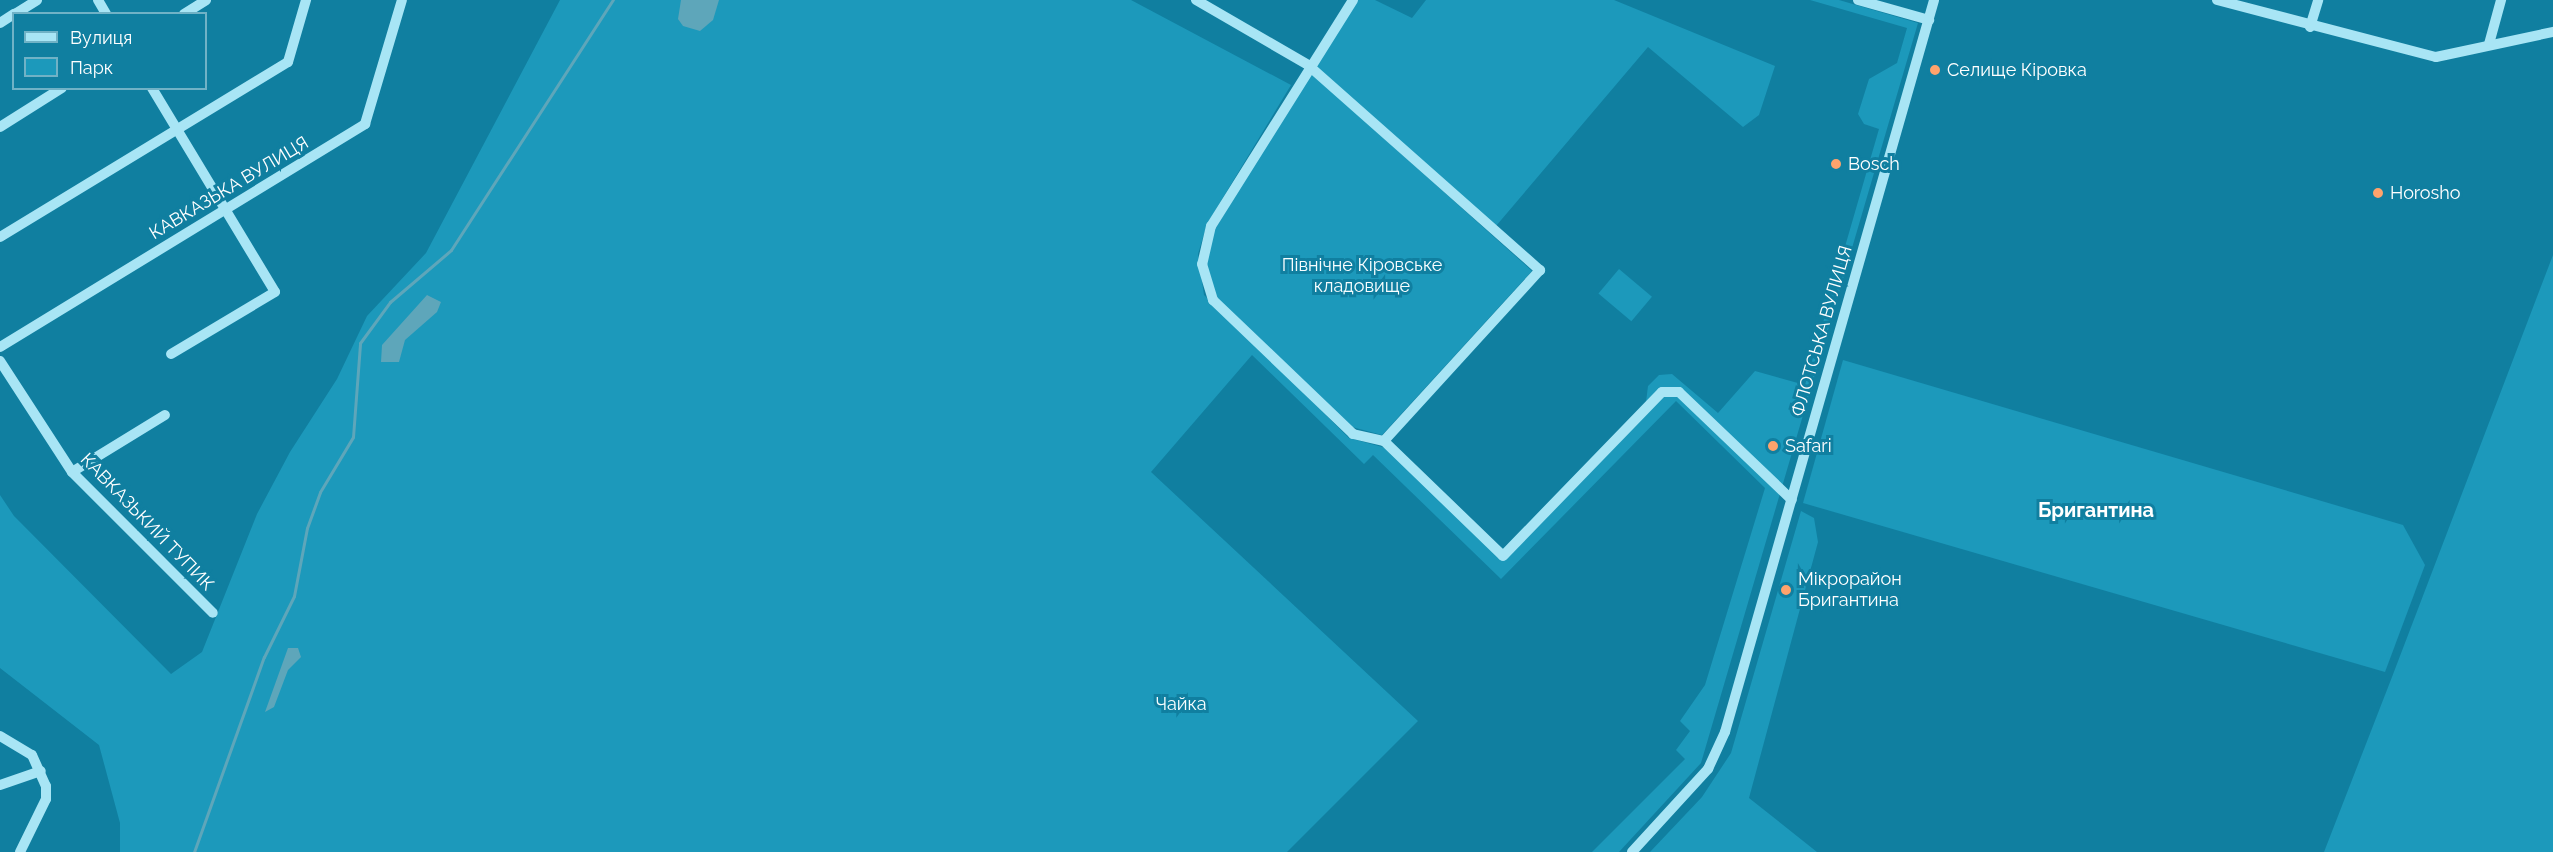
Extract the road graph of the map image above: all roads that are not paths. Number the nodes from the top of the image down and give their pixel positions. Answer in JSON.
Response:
{"nodes":[{"id":1,"x":37,"y":0,"type":"edge"},
{"id":2,"x":206,"y":0,"type":"edge"},
{"id":3,"x":306,"y":0,"type":"edge"},
{"id":4,"x":402,"y":0,"type":"edge"},
{"id":5,"x":1196,"y":0,"type":"edge"},
{"id":6,"x":1353,"y":0,"type":"edge"},
{"id":7,"x":1858,"y":0,"type":"edge"},
{"id":8,"x":1934,"y":0,"type":"edge"},
{"id":9,"x":2217,"y":0,"type":"edge"},
{"id":10,"x":2318,"y":0,"type":"edge"},
{"id":11,"x":2501,"y":0,"type":"edge"},
{"id":12,"x":17,"y":12,"type":"edge"},
{"id":13,"x":187,"y":12,"type":"edge"},
{"id":14,"x":1929,"y":20,"type":"junction"},
{"id":15,"x":2310,"y":27,"type":"junction"},
{"id":16,"x":2553,"y":32,"type":"edge"},
{"id":17,"x":2489,"y":44,"type":"junction"},
{"id":18,"x":1308,"y":65,"type":"junction"},
{"id":19,"x":59,"y":90,"type":"edge"},
{"id":20,"x":153,"y":90,"type":"edge"},
{"id":21,"x":0,"y":127,"type":"edge"},
{"id":22,"x":177,"y":130,"type":"junction"},
{"id":23,"x":226,"y":209,"type":"junction"},
{"id":24,"x":0,"y":237,"type":"edge"},
{"id":25,"x":0,"y":347,"type":"edge"},
{"id":26,"x":171,"y":354,"type":"dead end"},
{"id":27,"x":0,"y":361,"type":"edge"},
{"id":28,"x":165,"y":415,"type":"dead end"},
{"id":29,"x":1384,"y":441,"type":"junction"},
{"id":30,"x":72,"y":472,"type":"junction"},
{"id":31,"x":1792,"y":500,"type":"junction"},
{"id":32,"x":213,"y":613,"type":"dead end"},
{"id":33,"x":0,"y":736,"type":"edge"},
{"id":34,"x":41,"y":771,"type":"junction"},
{"id":35,"x":0,"y":785,"type":"edge"},
{"id":36,"x":20,"y":852,"type":"edge"},
{"id":37,"x":1632,"y":852,"type":"edge"}],
"edges":[{"from":1,"to":12,"type":"street"},
{"from":2,"to":13,"type":"street"},
{"from":3,"to":22,"type":"street"},
{"from":4,"to":23,"type":"street","name":"КАВКАЗЬКА ВУЛИЦЯ"},
{"from":5,"to":18,"type":"street"},
{"from":6,"to":18,"type":"street"},
{"from":7,"to":14,"type":"street"},
{"from":8,"to":14,"type":"street","name":"ФЛОТСЬКА ВУЛИЦЯ"},
{"from":9,"to":15,"type":"street"},
{"from":10,"to":15,"type":"street"},
{"from":11,"to":17,"type":"street"},
{"from":14,"to":31,"type":"street","name":"ФЛОТСЬКА ВУЛИЦЯ"},
{"from":15,"to":17,"type":"street"},
{"from":16,"to":17,"type":"street"},
{"from":18,"to":29,"type":"street"},
{"from":18,"to":29,"type":"street"},
{"from":19,"to":21,"type":"street"},
{"from":20,"to":22,"type":"street"},
{"from":22,"to":23,"type":"street"},
{"from":22,"to":24,"type":"street"},
{"from":23,"to":25,"type":"street","name":"КАВКАЗЬКА ВУЛИЦЯ"},
{"from":23,"to":26,"type":"street"},
{"from":27,"to":30,"type":"street","name":"КАВКАЗЬКИЙ ТУПИК"},
{"from":28,"to":30,"type":"street"},
{"from":29,"to":31,"type":"street"},
{"from":30,"to":32,"type":"street","name":"КАВКАЗЬКИЙ ТУПИК"},
{"from":31,"to":37,"type":"street","name":"ФЛОТСЬКА ВУЛИЦЯ"},
{"from":33,"to":34,"type":"street"},
{"from":34,"to":35,"type":"street"},
{"from":34,"to":36,"type":"street"}]}
